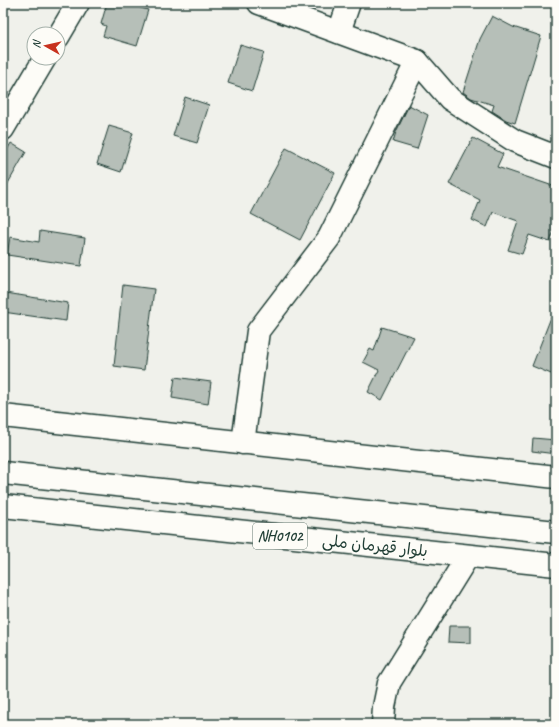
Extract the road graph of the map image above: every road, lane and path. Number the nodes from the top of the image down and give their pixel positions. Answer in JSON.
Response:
{"nodes":[{"id":1,"x":78,"y":3,"type":"edge"},
{"id":2,"x":349,"y":3,"type":"edge"},
{"id":3,"x":267,"y":4,"type":"edge"},
{"id":4,"x":64,"y":26,"type":"edge"},
{"id":5,"x":339,"y":32,"type":"junction"},
{"id":6,"x":417,"y":61,"type":"junction"},
{"id":7,"x":40,"y":66,"type":"edge"},
{"id":8,"x":3,"y":129,"type":"edge"},
{"id":9,"x":556,"y":157,"type":"edge"},
{"id":10,"x":3,"y":416,"type":"edge"},
{"id":11,"x":243,"y":443,"type":"junction"},
{"id":12,"x":3,"y":473,"type":"edge"},
{"id":13,"x":556,"y":477,"type":"edge"},
{"id":14,"x":3,"y":506,"type":"edge"},
{"id":15,"x":556,"y":532,"type":"edge"},
{"id":16,"x":468,"y":556,"type":"junction"},
{"id":17,"x":556,"y":566,"type":"edge"},
{"id":18,"x":383,"y":724,"type":"edge"}],
"edges":[{"from":1,"to":4,"type":"main road"},
{"from":2,"to":5,"type":"main road"},
{"from":3,"to":5,"type":"main road"},
{"from":5,"to":6,"type":"main road"},
{"from":6,"to":9,"type":"main road"},
{"from":6,"to":11,"type":"main road"},
{"from":7,"to":8,"type":"main road"},
{"from":10,"to":11,"type":"main road"},
{"from":11,"to":13,"type":"main road"},
{"from":12,"to":15,"type":"main road","name":"بلوار قهرمان ملی","number":"NH0102"},
{"from":14,"to":16,"type":"main road","name":"بلوار قهرمان ملی","number":"NH0102"},
{"from":16,"to":17,"type":"main road","name":"بلوار قهرمان ملی","number":"NH0102"},
{"from":16,"to":18,"type":"main road"}]}
